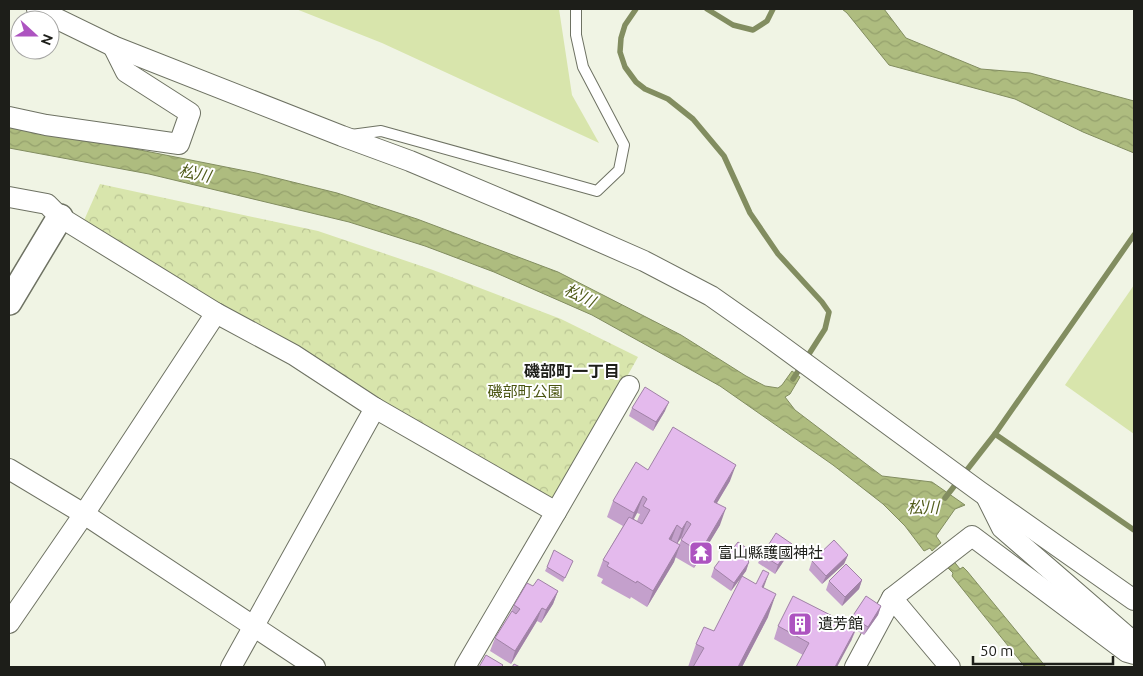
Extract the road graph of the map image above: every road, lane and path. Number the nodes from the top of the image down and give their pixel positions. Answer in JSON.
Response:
{"nodes":[{"id":1,"x":37,"y":9,"type":"edge"},
{"id":2,"x":576,"y":9,"type":"edge"},
{"id":3,"x":113,"y":46,"type":"junction"},
{"id":4,"x":9,"y":117,"type":"edge"},
{"id":5,"x":342,"y":136,"type":"junction"},
{"id":6,"x":9,"y":197,"type":"edge"},
{"id":7,"x":60,"y":218,"type":"junction"},
{"id":8,"x":9,"y":302,"type":"edge"},
{"id":9,"x":216,"y":312,"type":"junction"},
{"id":10,"x":629,"y":386,"type":"dead end"},
{"id":11,"x":375,"y":408,"type":"junction"},
{"id":12,"x":9,"y":469,"type":"edge"},
{"id":13,"x":986,"y":496,"type":"junction"},
{"id":14,"x":556,"y":512,"type":"junction"},
{"id":15,"x":84,"y":514,"type":"junction"},
{"id":16,"x":892,"y":598,"type":"junction"},
{"id":17,"x":1134,"y":600,"type":"edge"},
{"id":18,"x":9,"y":623,"type":"edge"},
{"id":19,"x":254,"y":628,"type":"junction"},
{"id":20,"x":1134,"y":643,"type":"edge"},
{"id":21,"x":1134,"y":654,"type":"edge"},
{"id":22,"x":231,"y":667,"type":"edge"},
{"id":23,"x":315,"y":667,"type":"edge"},
{"id":24,"x":465,"y":667,"type":"edge"},
{"id":25,"x":854,"y":667,"type":"edge"},
{"id":26,"x":950,"y":667,"type":"edge"}],
"edges":[{"from":1,"to":3,"type":"street"},
{"from":2,"to":5,"type":"lane"},
{"from":3,"to":4,"type":"street"},
{"from":3,"to":5,"type":"street"},
{"from":5,"to":13,"type":"street"},
{"from":6,"to":7,"type":"street"},
{"from":7,"to":8,"type":"street"},
{"from":7,"to":9,"type":"street"},
{"from":9,"to":11,"type":"street"},
{"from":9,"to":15,"type":"street"},
{"from":10,"to":14,"type":"street"},
{"from":11,"to":14,"type":"street"},
{"from":11,"to":19,"type":"street"},
{"from":12,"to":15,"type":"street"},
{"from":13,"to":17,"type":"street"},
{"from":13,"to":20,"type":"street"},
{"from":14,"to":24,"type":"street"},
{"from":15,"to":18,"type":"street"},
{"from":15,"to":19,"type":"street"},
{"from":16,"to":21,"type":"street"},
{"from":16,"to":25,"type":"street"},
{"from":16,"to":26,"type":"street"},
{"from":19,"to":22,"type":"street"},
{"from":19,"to":23,"type":"street"}]}
